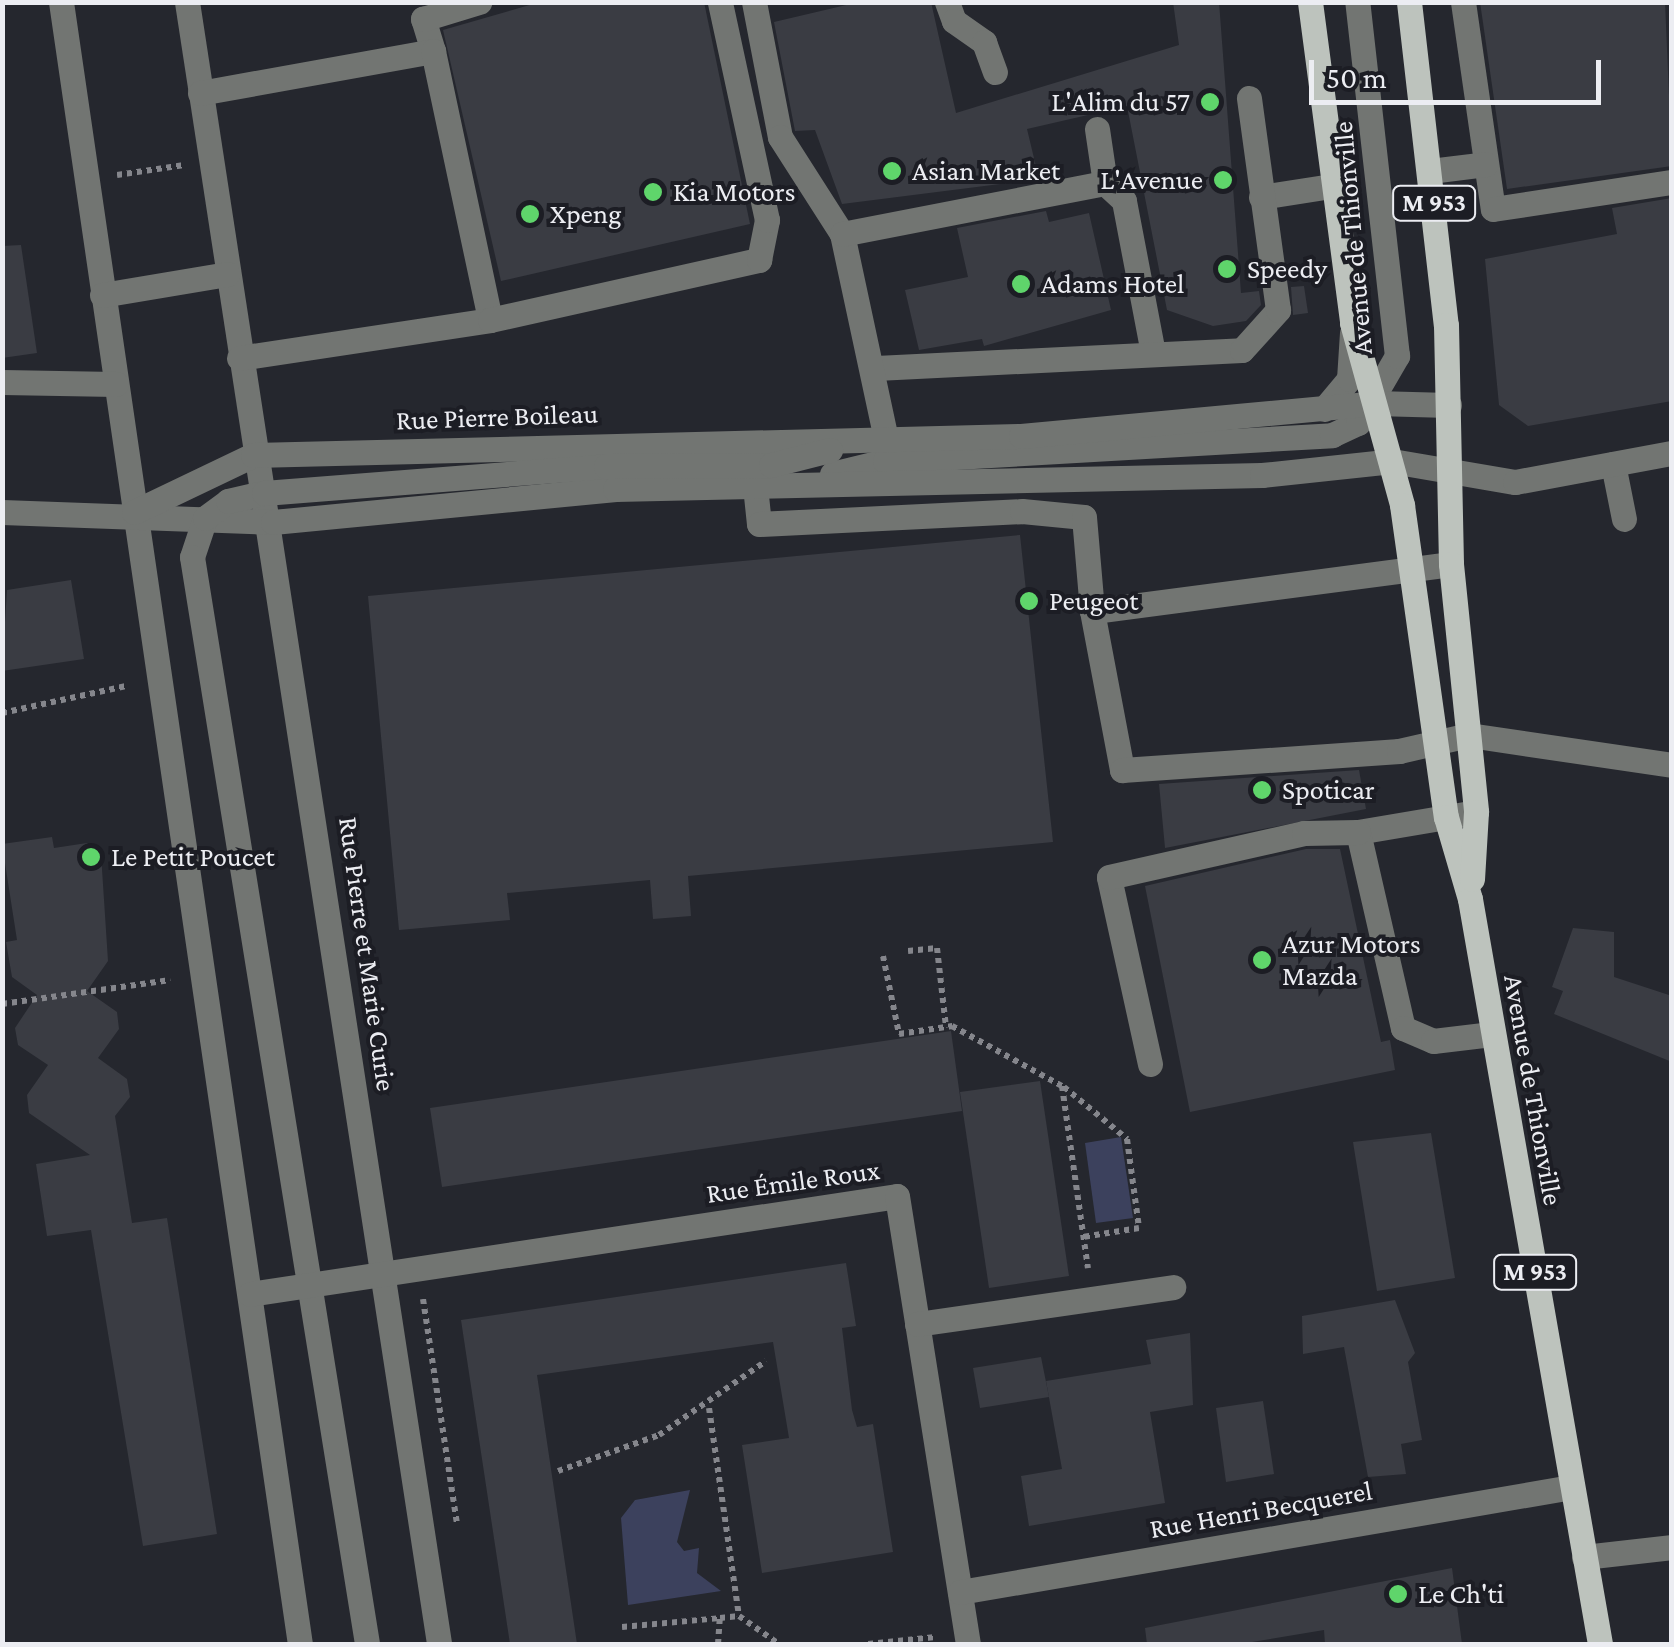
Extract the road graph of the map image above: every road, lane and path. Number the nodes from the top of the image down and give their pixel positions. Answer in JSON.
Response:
{"nodes":[{"id":1,"x":61,"y":2,"type":"edge"},
{"id":2,"x":187,"y":2,"type":"edge"},
{"id":3,"x":479,"y":2,"type":"edge"},
{"id":4,"x":720,"y":2,"type":"edge"},
{"id":5,"x":754,"y":2,"type":"edge"},
{"id":6,"x":947,"y":2,"type":"edge"},
{"id":7,"x":1310,"y":2,"type":"edge"},
{"id":8,"x":1357,"y":2,"type":"edge"},
{"id":9,"x":1463,"y":2,"type":"edge"},
{"id":10,"x":1416,"y":3,"type":"edge"},
{"id":11,"x":432,"y":52,"type":"junction"},
{"id":12,"x":995,"y":72,"type":"dead end"},
{"id":13,"x":200,"y":94,"type":"junction"},
{"id":14,"x":1249,"y":98,"type":"dead end"},
{"id":15,"x":1097,"y":129,"type":"dead end"},
{"id":16,"x":210,"y":162,"type":"junction"},
{"id":17,"x":1486,"y":164,"type":"junction"},
{"id":18,"x":1430,"y":171,"type":"junction"},
{"id":19,"x":86,"y":180,"type":"junction"},
{"id":20,"x":1672,"y":182,"type":"edge"},
{"id":21,"x":1105,"y":183,"type":"junction"},
{"id":22,"x":1332,"y":186,"type":"junction"},
{"id":23,"x":1261,"y":197,"type":"junction"},
{"id":24,"x":842,"y":234,"type":"junction"},
{"id":25,"x":227,"y":274,"type":"junction"},
{"id":26,"x":102,"y":296,"type":"junction"},
{"id":27,"x":490,"y":320,"type":"junction"},
{"id":28,"x":1352,"y":323,"type":"junction"},
{"id":29,"x":1152,"y":348,"type":"junction"},
{"id":30,"x":239,"y":358,"type":"junction"},
{"id":31,"x":876,"y":368,"type":"junction"},
{"id":32,"x":2,"y":382,"type":"edge"},
{"id":33,"x":116,"y":384,"type":"junction"},
{"id":34,"x":1375,"y":403,"type":"junction"},
{"id":35,"x":1449,"y":405,"type":"junction"},
{"id":36,"x":1324,"y":409,"type":"junction"},
{"id":37,"x":879,"y":439,"type":"junction"},
{"id":38,"x":1672,"y":454,"type":"edge"},
{"id":39,"x":253,"y":456,"type":"junction"},
{"id":40,"x":1392,"y":461,"type":"junction"},
{"id":41,"x":1612,"y":464,"type":"junction"},
{"id":42,"x":1448,"y":468,"type":"junction"},
{"id":43,"x":783,"y":485,"type":"junction"},
{"id":44,"x":755,"y":486,"type":"junction"},
{"id":45,"x":264,"y":494,"type":"junction"},
{"id":46,"x":2,"y":512,"type":"edge"},
{"id":47,"x":134,"y":512,"type":"junction"},
{"id":48,"x":204,"y":518,"type":"junction"},
{"id":49,"x":1624,"y":519,"type":"dead end"},
{"id":50,"x":273,"y":522,"type":"junction"},
{"id":51,"x":1451,"y":564,"type":"junction"},
{"id":52,"x":1411,"y":570,"type":"junction"},
{"id":53,"x":1092,"y":611,"type":"junction"},
{"id":54,"x":126,"y":686,"type":"dead end"},
{"id":55,"x":2,"y":713,"type":"edge"},
{"id":56,"x":1470,"y":736,"type":"junction"},
{"id":57,"x":1436,"y":743,"type":"junction"},
{"id":58,"x":1672,"y":765,"type":"edge"},
{"id":59,"x":1476,"y":812,"type":"junction"},
{"id":60,"x":1446,"y":816,"type":"junction"},
{"id":61,"x":1358,"y":832,"type":"junction"},
{"id":62,"x":1470,"y":899,"type":"junction"},
{"id":63,"x":908,"y":952,"type":"dead end"},
{"id":64,"x":883,"y":956,"type":"dead end"},
{"id":65,"x":170,"y":980,"type":"dead end"},
{"id":66,"x":2,"y":1004,"type":"edge"},
{"id":67,"x":946,"y":1027,"type":"junction"},
{"id":68,"x":1492,"y":1034,"type":"junction"},
{"id":69,"x":1150,"y":1064,"type":"dead end"},
{"id":70,"x":1062,"y":1086,"type":"junction"},
{"id":71,"x":1083,"y":1237,"type":"junction"},
{"id":72,"x":417,"y":1268,"type":"junction"},
{"id":73,"x":384,"y":1273,"type":"junction"},
{"id":74,"x":314,"y":1284,"type":"junction"},
{"id":75,"x":1173,"y":1287,"type":"dead end"},
{"id":76,"x":250,"y":1294,"type":"junction"},
{"id":77,"x":1092,"y":1299,"type":"junction"},
{"id":78,"x":917,"y":1324,"type":"junction"},
{"id":79,"x":766,"y":1361,"type":"dead end"},
{"id":80,"x":709,"y":1408,"type":"junction"},
{"id":81,"x":558,"y":1471,"type":"dead end"},
{"id":82,"x":1572,"y":1487,"type":"junction"},
{"id":83,"x":459,"y":1538,"type":"dead end"},
{"id":84,"x":1672,"y":1547,"type":"edge"},
{"id":85,"x":1584,"y":1557,"type":"junction"},
{"id":86,"x":960,"y":1592,"type":"junction"},
{"id":87,"x":739,"y":1616,"type":"junction"},
{"id":88,"x":720,"y":1618,"type":"junction"},
{"id":89,"x":622,"y":1627,"type":"dead end"},
{"id":90,"x":967,"y":1639,"type":"edge"},
{"id":91,"x":300,"y":1644,"type":"edge"},
{"id":92,"x":367,"y":1644,"type":"edge"},
{"id":93,"x":439,"y":1644,"type":"edge"},
{"id":94,"x":718,"y":1644,"type":"edge"},
{"id":95,"x":780,"y":1644,"type":"edge"},
{"id":96,"x":868,"y":1644,"type":"edge"},
{"id":97,"x":1600,"y":1644,"type":"edge"}],
"edges":[{"from":1,"to":19,"type":"street"},
{"from":2,"to":13,"type":"street","name":"Rue Pierre et Marie Curie"},
{"from":3,"to":11,"type":"street"},
{"from":4,"to":27,"type":"street"},
{"from":5,"to":24,"type":"street"},
{"from":6,"to":12,"type":"street"},
{"from":7,"to":22,"type":"main road","name":"Avenue de Thionville","number":"M 953"},
{"from":8,"to":34,"type":"street","name":"Avenue de Thionville","number":"M 953"},
{"from":9,"to":17,"type":"street"},
{"from":10,"to":18,"type":"main road","name":"Avenue de Thionville","number":"M 953"},
{"from":11,"to":13,"type":"street"},
{"from":11,"to":27,"type":"street"},
{"from":13,"to":16,"type":"street","name":"Rue Pierre et Marie Curie"},
{"from":14,"to":23,"type":"street"},
{"from":15,"to":21,"type":"street"},
{"from":16,"to":19,"type":"path"},
{"from":16,"to":25,"type":"street","name":"Rue Pierre et Marie Curie"},
{"from":17,"to":18,"type":"street"},
{"from":17,"to":20,"type":"street"},
{"from":18,"to":35,"type":"main road","name":"Avenue de Thionville","number":"M 953"},
{"from":19,"to":26,"type":"street"},
{"from":21,"to":24,"type":"street"},
{"from":21,"to":29,"type":"street"},
{"from":22,"to":23,"type":"street"},
{"from":22,"to":28,"type":"main road","name":"Avenue de Thionville","number":"M 953"},
{"from":23,"to":29,"type":"street"},
{"from":24,"to":31,"type":"street"},
{"from":25,"to":26,"type":"street"},
{"from":25,"to":30,"type":"street","name":"Rue Pierre et Marie Curie"},
{"from":26,"to":33,"type":"street"},
{"from":27,"to":30,"type":"street"},
{"from":28,"to":34,"type":"main road","name":"Avenue de Thionville","number":"M 953"},
{"from":28,"to":36,"type":"street"},
{"from":29,"to":31,"type":"street"},
{"from":30,"to":39,"type":"street","name":"Rue Pierre et Marie Curie"},
{"from":31,"to":37,"type":"street"},
{"from":32,"to":33,"type":"street"},
{"from":33,"to":47,"type":"street"},
{"from":34,"to":35,"type":"street","name":"Rue Pierre Boileau"},
{"from":34,"to":36,"type":"street","name":"Rue Pierre Boileau"},
{"from":34,"to":40,"type":"main road","name":"Avenue de Thionville","number":"M 953"},
{"from":34,"to":43,"type":"street","name":"Rue Pierre Boileau"},
{"from":35,"to":42,"type":"main road","name":"Avenue de Thionville","number":"M 953"},
{"from":36,"to":37,"type":"street","name":"Rue Pierre Boileau"},
{"from":37,"to":39,"type":"street","name":"Rue Pierre Boileau"},
{"from":37,"to":45,"type":"street","name":"Rue Pierre Boileau"},
{"from":38,"to":41,"type":"street","name":"Rue Pierre Boileau"},
{"from":39,"to":45,"type":"street","name":"Rue Pierre et Marie Curie"},
{"from":39,"to":47,"type":"street","name":"Rue Pierre Boileau"},
{"from":40,"to":42,"type":"street","name":"Rue Pierre Boileau"},
{"from":40,"to":43,"type":"street","name":"Rue Pierre Boileau"},
{"from":40,"to":52,"type":"main road","name":"Avenue de Thionville","number":"M 953"},
{"from":41,"to":42,"type":"street","name":"Rue Pierre Boileau"},
{"from":41,"to":49,"type":"street"},
{"from":42,"to":51,"type":"main road","name":"Avenue de Thionville","number":"M 953"},
{"from":43,"to":44,"type":"street","name":"Rue Pierre Boileau"},
{"from":44,"to":50,"type":"street","name":"Rue Pierre Boileau"},
{"from":44,"to":53,"type":"street"},
{"from":45,"to":48,"type":"street","name":"Rue Pierre Boileau"},
{"from":45,"to":50,"type":"street","name":"Rue Pierre et Marie Curie"},
{"from":46,"to":47,"type":"street","name":"Rue Pierre Boileau"},
{"from":47,"to":48,"type":"street","name":"Rue Pierre Boileau"},
{"from":47,"to":76,"type":"street"},
{"from":48,"to":50,"type":"street","name":"Rue Pierre Boileau"},
{"from":48,"to":74,"type":"street"},
{"from":50,"to":73,"type":"street","name":"Rue Pierre et Marie Curie"},
{"from":51,"to":52,"type":"street"},
{"from":51,"to":56,"type":"main road","name":"Avenue de Thionville","number":"M 953"},
{"from":52,"to":53,"type":"street"},
{"from":52,"to":57,"type":"main road","name":"Avenue de Thionville","number":"M 953"},
{"from":53,"to":57,"type":"street"},
{"from":54,"to":55,"type":"path"},
{"from":56,"to":57,"type":"street"},
{"from":56,"to":58,"type":"street"},
{"from":56,"to":59,"type":"main road","name":"Avenue de Thionville","number":"M 953"},
{"from":57,"to":60,"type":"main road","name":"Avenue de Thionville","number":"M 953"},
{"from":59,"to":60,"type":"street"},
{"from":59,"to":62,"type":"main road","name":"Avenue de Thionville","number":"M 953"},
{"from":60,"to":61,"type":"street"},
{"from":60,"to":62,"type":"main road","name":"Avenue de Thionville","number":"M 953"},
{"from":61,"to":68,"type":"street"},
{"from":61,"to":69,"type":"street"},
{"from":62,"to":68,"type":"main road","name":"Avenue de Thionville","number":"M 953"},
{"from":63,"to":67,"type":"path"},
{"from":64,"to":67,"type":"path"},
{"from":65,"to":66,"type":"path"},
{"from":67,"to":70,"type":"path"},
{"from":68,"to":82,"type":"main road","name":"Avenue de Thionville","number":"M 953"},
{"from":70,"to":71,"type":"path"},
{"from":70,"to":71,"type":"path"},
{"from":71,"to":77,"type":"path"},
{"from":72,"to":73,"type":"street","name":"Rue Émile Roux"},
{"from":72,"to":78,"type":"street","name":"Rue Émile Roux"},
{"from":72,"to":83,"type":"path"},
{"from":73,"to":74,"type":"street","name":"Rue Émile Roux"},
{"from":73,"to":93,"type":"street","name":"Rue Pierre et Marie Curie"},
{"from":74,"to":76,"type":"street","name":"Rue Émile Roux"},
{"from":74,"to":92,"type":"street"},
{"from":75,"to":77,"type":"street"},
{"from":76,"to":91,"type":"street"},
{"from":77,"to":78,"type":"street"},
{"from":78,"to":86,"type":"street","name":"Rue Émile Roux"},
{"from":79,"to":80,"type":"path"},
{"from":80,"to":81,"type":"path"},
{"from":80,"to":87,"type":"path"},
{"from":82,"to":85,"type":"main road","name":"Avenue de Thionville","number":"M 953"},
{"from":82,"to":86,"type":"street","name":"Rue Henri Becquerel"},
{"from":84,"to":85,"type":"street"},
{"from":85,"to":97,"type":"main road","name":"Avenue de Thionville","number":"M 953"},
{"from":86,"to":90,"type":"street","name":"Rue Émile Roux"},
{"from":87,"to":88,"type":"path"},
{"from":87,"to":95,"type":"path"},
{"from":88,"to":89,"type":"path"},
{"from":88,"to":94,"type":"path"},
{"from":90,"to":96,"type":"path"}]}
